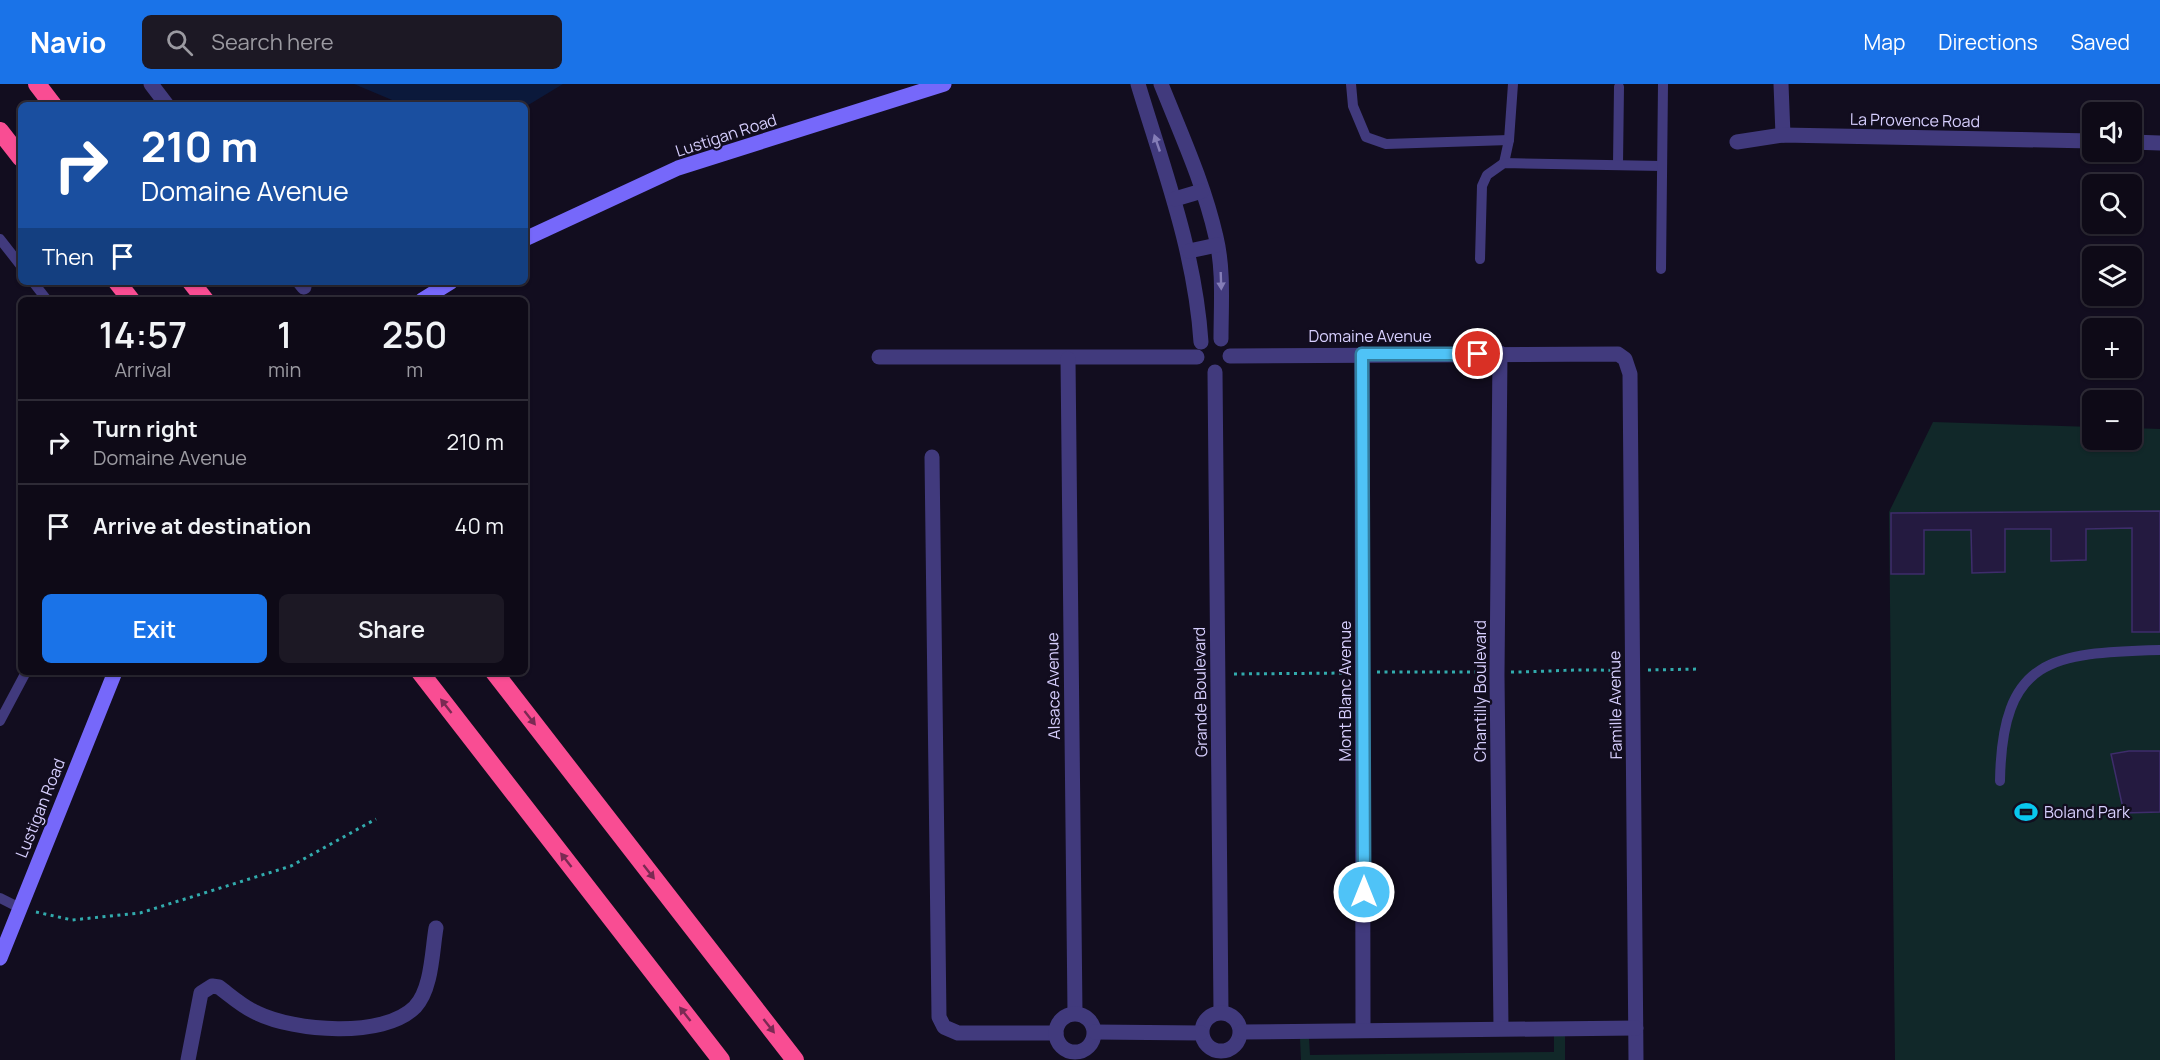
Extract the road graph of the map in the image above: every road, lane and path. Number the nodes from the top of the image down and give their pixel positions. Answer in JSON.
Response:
{"nodes":[{"id":1,"x":37,"y":84,"type":"edge"},
{"id":2,"x":152,"y":84,"type":"edge"},
{"id":3,"x":944,"y":84,"type":"edge"},
{"id":4,"x":1138,"y":84,"type":"edge"},
{"id":5,"x":1161,"y":84,"type":"edge"},
{"id":6,"x":1351,"y":84,"type":"edge"},
{"id":7,"x":1513,"y":84,"type":"edge"},
{"id":8,"x":1663,"y":84,"type":"edge"},
{"id":9,"x":1781,"y":84,"type":"edge"},
{"id":10,"x":1619,"y":87,"type":"dead end"},
{"id":11,"x":51,"y":102,"type":"edge"},
{"id":12,"x":165,"y":102,"type":"edge"},
{"id":13,"x":0,"y":131,"type":"edge"},
{"id":14,"x":1783,"y":135,"type":"junction"},
{"id":15,"x":1509,"y":140,"type":"junction"},
{"id":16,"x":2082,"y":141,"type":"edge"},
{"id":17,"x":1737,"y":142,"type":"dead end"},
{"id":18,"x":2142,"y":142,"type":"edge"},
{"id":19,"x":2160,"y":143,"type":"edge"},
{"id":20,"x":18,"y":154,"type":"edge"},
{"id":21,"x":1504,"y":163,"type":"junction"},
{"id":22,"x":1618,"y":164,"type":"junction"},
{"id":23,"x":1662,"y":166,"type":"junction"},
{"id":24,"x":1202,"y":191,"type":"junction"},
{"id":25,"x":1175,"y":199,"type":"junction"},
{"id":26,"x":528,"y":238,"type":"edge"},
{"id":27,"x":0,"y":239,"type":"edge"},
{"id":28,"x":1217,"y":245,"type":"junction"},
{"id":29,"x":1189,"y":251,"type":"junction"},
{"id":30,"x":1480,"y":259,"type":"dead end"},
{"id":31,"x":18,"y":262,"type":"edge"},
{"id":32,"x":1661,"y":269,"type":"dead end"},
{"id":33,"x":35,"y":285,"type":"edge"},
{"id":34,"x":119,"y":285,"type":"edge"},
{"id":35,"x":193,"y":285,"type":"edge"},
{"id":36,"x":446,"y":285,"type":"edge"},
{"id":37,"x":45,"y":297,"type":"edge"},
{"id":38,"x":129,"y":297,"type":"edge"},
{"id":39,"x":203,"y":297,"type":"edge"},
{"id":40,"x":427,"y":297,"type":"edge"},
{"id":41,"x":1221,"y":339,"type":"junction"},
{"id":42,"x":1202,"y":342,"type":"junction"},
{"id":43,"x":1500,"y":353,"type":"junction"},
{"id":44,"x":1362,"y":354,"type":"junction"},
{"id":45,"x":1618,"y":354,"type":"joint"},
{"id":46,"x":1230,"y":356,"type":"junction"},
{"id":47,"x":879,"y":357,"type":"dead end"},
{"id":48,"x":1197,"y":357,"type":"junction"},
{"id":49,"x":1068,"y":359,"type":"junction"},
{"id":50,"x":1215,"y":372,"type":"junction"},
{"id":51,"x":932,"y":457,"type":"dead end"},
{"id":52,"x":2160,"y":650,"type":"edge"},
{"id":53,"x":1700,"y":669,"type":"dead end"},
{"id":54,"x":1632,"y":671,"type":"junction"},
{"id":55,"x":1363,"y":672,"type":"junction"},
{"id":56,"x":1497,"y":672,"type":"junction"},
{"id":57,"x":1217,"y":674,"type":"junction"},
{"id":58,"x":24,"y":675,"type":"edge"},
{"id":59,"x":113,"y":675,"type":"edge"},
{"id":60,"x":422,"y":675,"type":"edge"},
{"id":61,"x":496,"y":675,"type":"edge"},
{"id":62,"x":0,"y":721,"type":"edge"},
{"id":63,"x":2000,"y":781,"type":"dead end"},
{"id":64,"x":376,"y":819,"type":"dead end"},
{"id":65,"x":0,"y":898,"type":"edge"},
{"id":66,"x":20,"y":908,"type":"junction"},
{"id":67,"x":436,"y":928,"type":"dead end"},
{"id":68,"x":0,"y":958,"type":"edge"},
{"id":69,"x":1221,"y":1012,"type":"junction"},
{"id":70,"x":1075,"y":1013,"type":"junction"},
{"id":71,"x":1501,"y":1028,"type":"junction"},
{"id":72,"x":1636,"y":1028,"type":"junction"},
{"id":73,"x":1363,"y":1029,"type":"junction"},
{"id":74,"x":1095,"y":1032,"type":"junction"},
{"id":75,"x":1241,"y":1032,"type":"junction"},
{"id":76,"x":1201,"y":1033,"type":"junction"},
{"id":77,"x":1056,"y":1034,"type":"junction"},
{"id":78,"x":1076,"y":1056,"type":"edge"},
{"id":79,"x":1222,"y":1056,"type":"edge"},
{"id":80,"x":188,"y":1060,"type":"edge"},
{"id":81,"x":721,"y":1060,"type":"edge"},
{"id":82,"x":795,"y":1060,"type":"edge"},
{"id":83,"x":1636,"y":1060,"type":"edge"}],
"edges":[{"from":1,"to":11,"type":"highway"},
{"from":2,"to":12,"type":"street"},
{"from":3,"to":26,"type":"main road","name":"Lustigan Road"},
{"from":25,"to":4,"type":"street","one_way":true},
{"from":5,"to":24,"type":"street"},
{"from":6,"to":15,"type":"lane"},
{"from":7,"to":15,"type":"lane"},
{"from":8,"to":23,"type":"lane"},
{"from":9,"to":14,"type":"street"},
{"from":10,"to":22,"type":"lane"},
{"from":13,"to":20,"type":"highway"},
{"from":14,"to":16,"type":"street","name":"La Provence Road"},
{"from":14,"to":17,"type":"street","name":"La Provence Road"},
{"from":15,"to":21,"type":"lane"},
{"from":18,"to":19,"type":"street"},
{"from":21,"to":22,"type":"lane"},
{"from":21,"to":30,"type":"lane"},
{"from":22,"to":23,"type":"lane"},
{"from":23,"to":32,"type":"lane"},
{"from":24,"to":25,"type":"street"},
{"from":24,"to":28,"type":"street"},
{"from":25,"to":29,"type":"street"},
{"from":27,"to":31,"type":"lane"},
{"from":28,"to":29,"type":"street"},
{"from":28,"to":41,"type":"street","one_way":true},
{"from":29,"to":42,"type":"street"},
{"from":33,"to":37,"type":"lane"},
{"from":34,"to":38,"type":"highway"},
{"from":35,"to":39,"type":"highway"},
{"from":36,"to":40,"type":"main road"},
{"from":41,"to":42,"type":"street"},
{"from":41,"to":46,"type":"street"},
{"from":42,"to":48,"type":"street"},
{"from":43,"to":44,"type":"street","name":"Domaine Avenue"},
{"from":43,"to":45,"type":"street","name":"Domaine Avenue"},
{"from":43,"to":56,"type":"street","name":"Chantilly Boulevard"},
{"from":44,"to":46,"type":"street","name":"Domaine Avenue"},
{"from":44,"to":55,"type":"street","name":"Mont Blanc Avenue"},
{"from":45,"to":54,"type":"street","name":"Famille Avenue"},
{"from":46,"to":50,"type":"street"},
{"from":47,"to":49,"type":"street"},
{"from":48,"to":49,"type":"street"},
{"from":48,"to":50,"type":"street"},
{"from":49,"to":70,"type":"street","name":"Alsace Avenue"},
{"from":50,"to":57,"type":"street","name":"Grande Boulevard"},
{"from":51,"to":77,"type":"street"},
{"from":52,"to":63,"type":"lane"},
{"from":53,"to":54,"type":"path"},
{"from":54,"to":56,"type":"path"},
{"from":54,"to":72,"type":"street","name":"Famille Avenue"},
{"from":55,"to":56,"type":"path"},
{"from":55,"to":57,"type":"path"},
{"from":55,"to":73,"type":"street","name":"Mont Blanc Avenue"},
{"from":56,"to":71,"type":"street","name":"Chantilly Boulevard"},
{"from":57,"to":69,"type":"street","name":"Grande Boulevard"},
{"from":58,"to":62,"type":"lane"},
{"from":59,"to":66,"type":"main road","name":"Lustigan Road"},
{"from":81,"to":60,"type":"highway","one_way":true},
{"from":61,"to":82,"type":"highway","one_way":true},
{"from":64,"to":66,"type":"path"},
{"from":65,"to":66,"type":"lane"},
{"from":66,"to":68,"type":"main road","name":"Lustigan Road"},
{"from":67,"to":80,"type":"street"},
{"from":69,"to":75,"type":"street"},
{"from":69,"to":76,"type":"street"},
{"from":70,"to":74,"type":"street"},
{"from":70,"to":77,"type":"street"},
{"from":71,"to":72,"type":"street"},
{"from":71,"to":73,"type":"street"},
{"from":72,"to":83,"type":"street","name":"Famille Avenue"},
{"from":73,"to":75,"type":"street"},
{"from":74,"to":76,"type":"street"},
{"from":74,"to":78,"type":"street"},
{"from":75,"to":79,"type":"street"},
{"from":76,"to":79,"type":"street"},
{"from":77,"to":78,"type":"street"}]}
